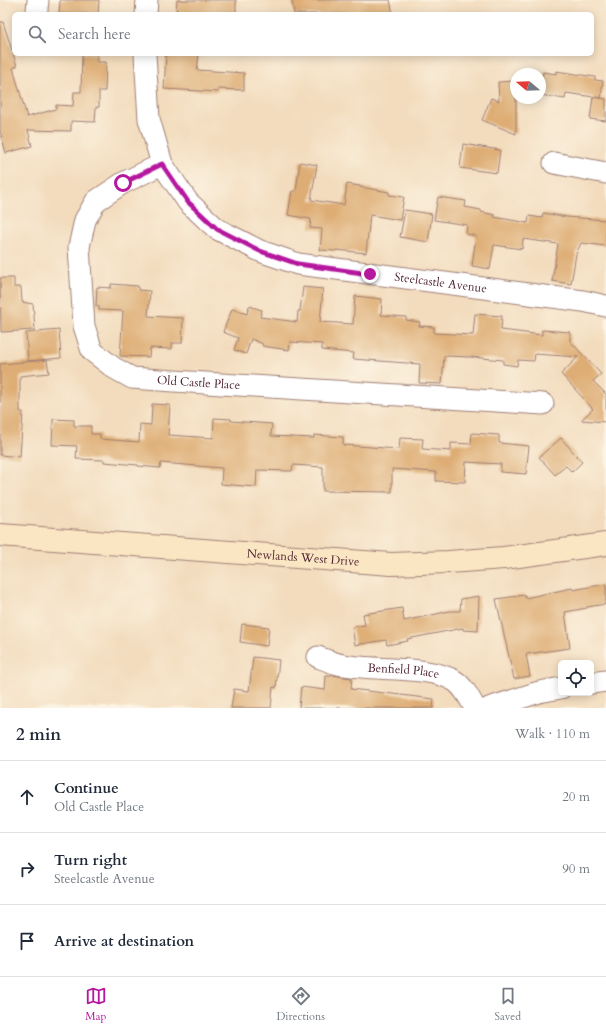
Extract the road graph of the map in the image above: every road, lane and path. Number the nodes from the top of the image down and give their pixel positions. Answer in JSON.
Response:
{"nodes":[{"id":1,"x":147,"y":0,"type":"edge"},
{"id":2,"x":146,"y":12,"type":"edge"},
{"id":3,"x":145,"y":56,"type":"edge"},
{"id":4,"x":554,"y":163,"type":"dead end"},
{"id":5,"x":162,"y":164,"type":"junction"},
{"id":6,"x":606,"y":173,"type":"edge"},
{"id":7,"x":606,"y":306,"type":"edge"},
{"id":8,"x":544,"y":404,"type":"dead end"},
{"id":9,"x":0,"y":535,"type":"edge"},
{"id":10,"x":606,"y":544,"type":"edge"},
{"id":11,"x":318,"y":657,"type":"dead end"},
{"id":12,"x":606,"y":681,"type":"edge"},
{"id":13,"x":594,"y":683,"type":"edge"},
{"id":14,"x":558,"y":690,"type":"edge"},
{"id":15,"x":541,"y":700,"type":"edge"},
{"id":16,"x":475,"y":708,"type":"edge"},
{"id":17,"x":489,"y":708,"type":"edge"}],
"edges":[{"from":1,"to":2,"type":"street"},
{"from":3,"to":5,"type":"street","name":"Steelcastle Avenue"},
{"from":4,"to":6,"type":"street"},
{"from":5,"to":7,"type":"street","name":"Steelcastle Avenue"},
{"from":5,"to":8,"type":"street","name":"Old Castle Place"},
{"from":9,"to":10,"type":"street","name":"Newlands West Drive"},
{"from":11,"to":16,"type":"street","name":"Benfield Place"},
{"from":12,"to":13,"type":"street"},
{"from":14,"to":15,"type":"street"},
{"from":15,"to":17,"type":"street"}]}
